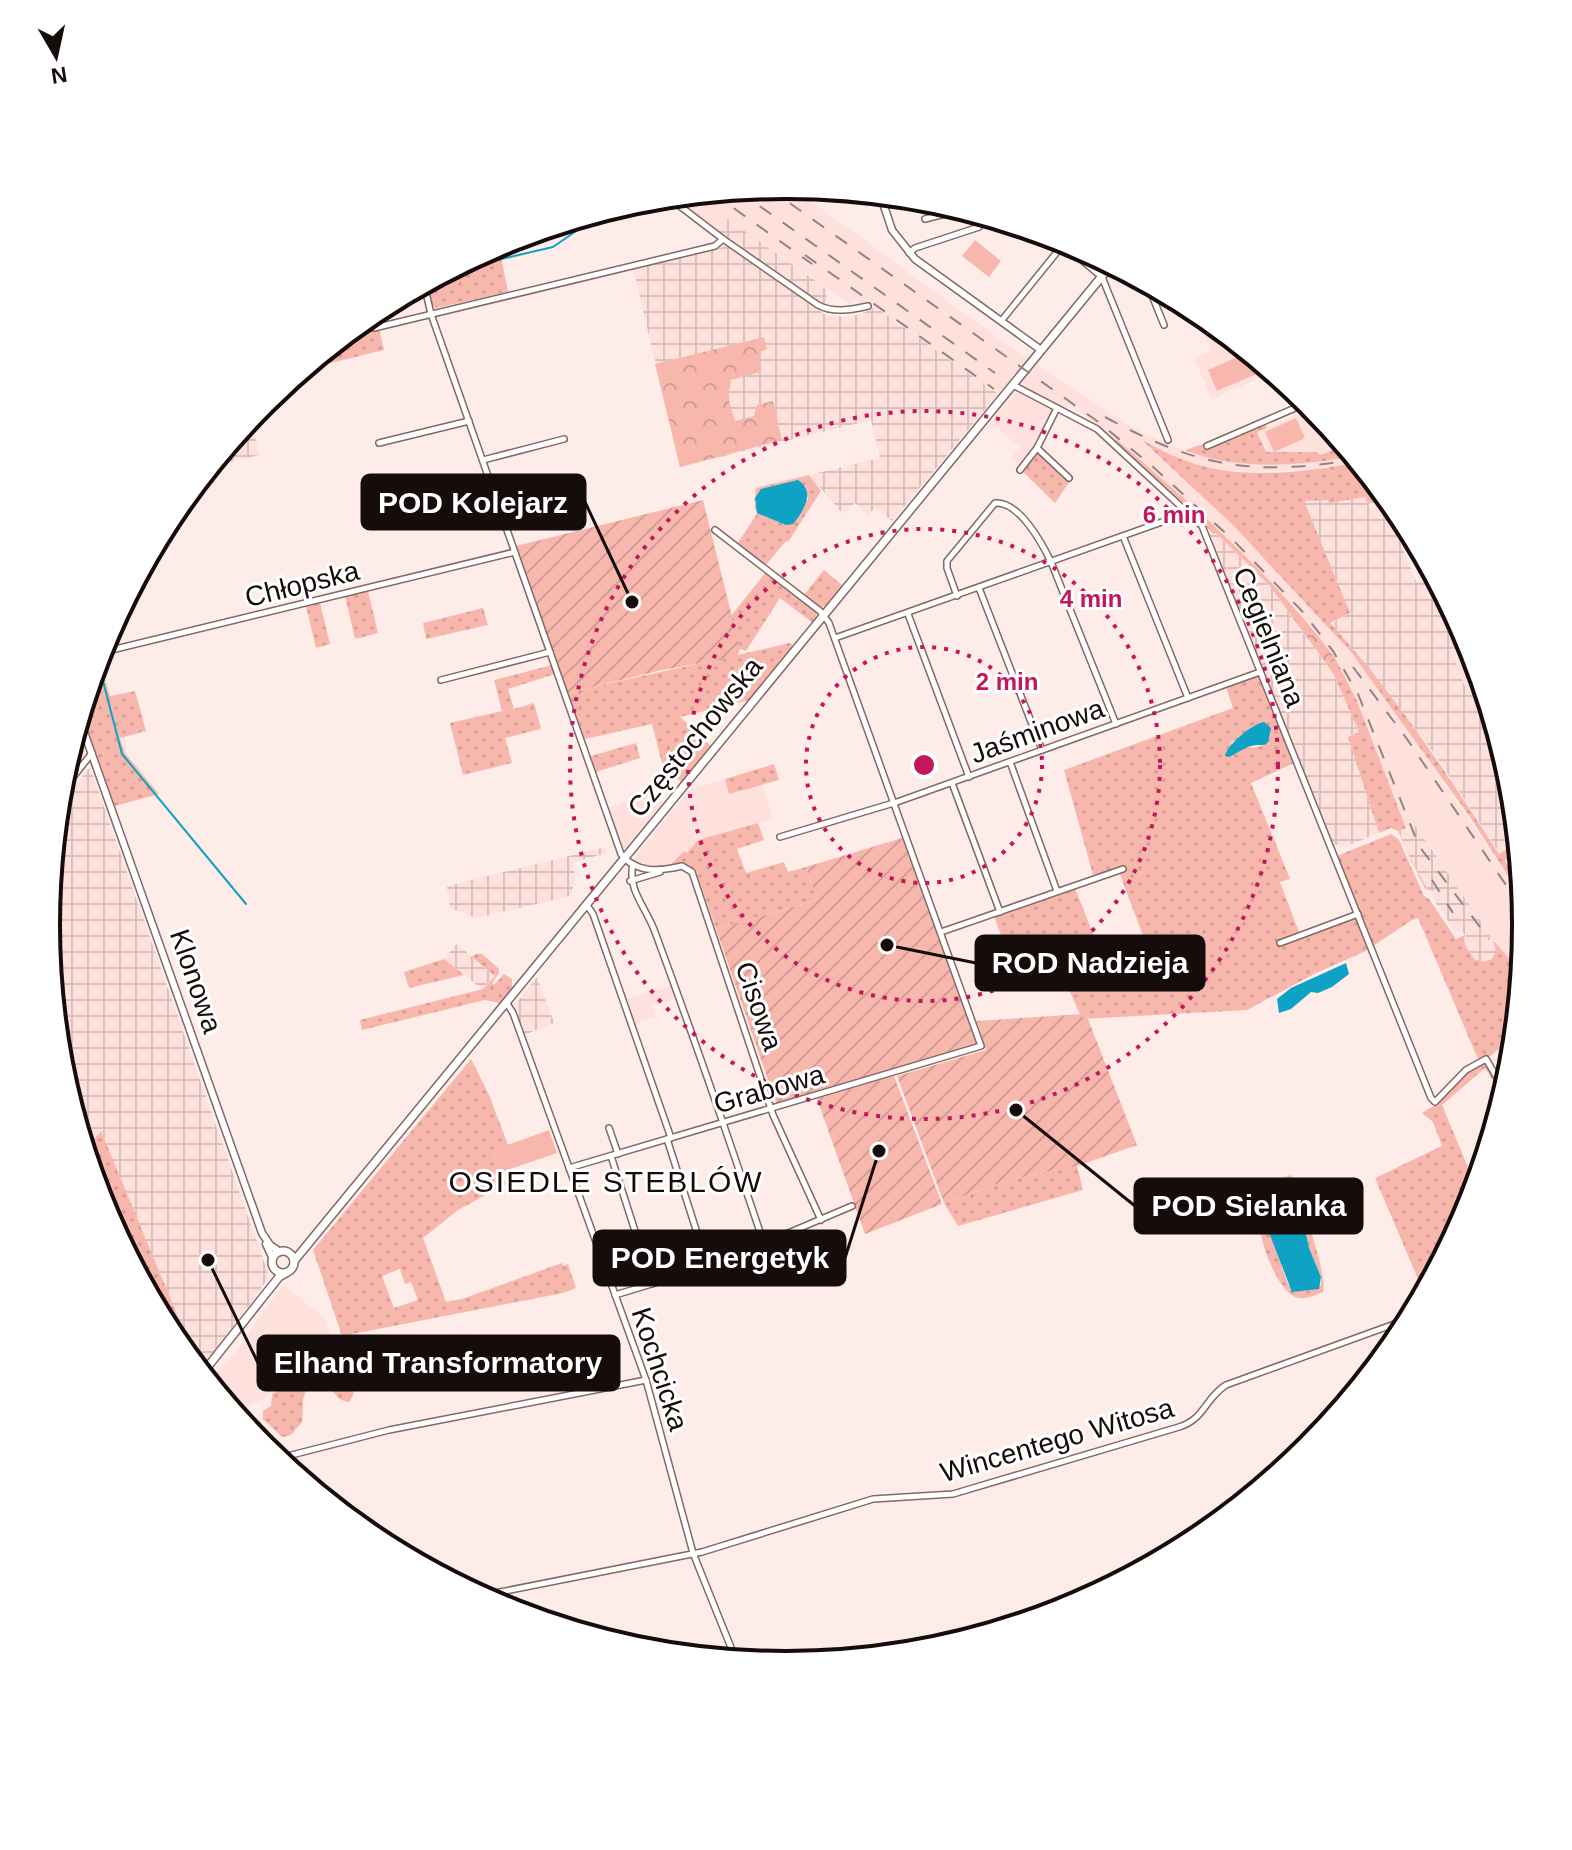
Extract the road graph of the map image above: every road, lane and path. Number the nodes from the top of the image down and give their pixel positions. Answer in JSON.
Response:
{"nodes":[{"id":1,"x":884,"y":205,"type":"edge"},
{"id":2,"x":681,"y":207,"type":"edge"},
{"id":3,"x":939,"y":216,"type":"edge"},
{"id":4,"x":925,"y":219,"type":"dead end"},
{"id":5,"x":980,"y":226,"type":"edge"},
{"id":6,"x":723,"y":239,"type":"junction"},
{"id":7,"x":1057,"y":252,"type":"edge"},
{"id":8,"x":909,"y":253,"type":"junction"},
{"id":9,"x":1090,"y":266,"type":"edge"},
{"id":10,"x":1105,"y":273,"type":"edge"},
{"id":11,"x":1102,"y":277,"type":"junction"},
{"id":12,"x":426,"y":294,"type":"edge"},
{"id":13,"x":1153,"y":299,"type":"edge"},
{"id":14,"x":868,"y":306,"type":"dead end"},
{"id":15,"x":431,"y":314,"type":"junction"},
{"id":16,"x":1002,"y":320,"type":"junction"},
{"id":17,"x":1164,"y":325,"type":"dead end"},
{"id":18,"x":374,"y":328,"type":"dead end"},
{"id":19,"x":1041,"y":350,"type":"junction"},
{"id":20,"x":1013,"y":385,"type":"junction"},
{"id":21,"x":1057,"y":408,"type":"junction"},
{"id":22,"x":1295,"y":408,"type":"edge"},
{"id":23,"x":469,"y":421,"type":"junction"},
{"id":24,"x":564,"y":439,"type":"dead end"},
{"id":25,"x":1168,"y":440,"type":"dead end"},
{"id":26,"x":379,"y":443,"type":"dead end"},
{"id":27,"x":1207,"y":446,"type":"dead end"},
{"id":28,"x":1037,"y":448,"type":"junction"},
{"id":29,"x":483,"y":460,"type":"junction"},
{"id":30,"x":1020,"y":470,"type":"dead end"},
{"id":31,"x":1069,"y":478,"type":"dead end"},
{"id":32,"x":1190,"y":512,"type":"junction"},
{"id":33,"x":715,"y":530,"type":"dead end"},
{"id":34,"x":1123,"y":536,"type":"junction"},
{"id":35,"x":515,"y":552,"type":"junction"},
{"id":36,"x":1051,"y":562,"type":"junction"},
{"id":37,"x":979,"y":588,"type":"junction"},
{"id":38,"x":957,"y":596,"type":"junction"},
{"id":39,"x":908,"y":614,"type":"junction"},
{"id":40,"x":824,"y":615,"type":"junction"},
{"id":41,"x":835,"y":638,"type":"junction"},
{"id":42,"x":114,"y":650,"type":"edge"},
{"id":43,"x":550,"y":652,"type":"junction"},
{"id":44,"x":1260,"y":672,"type":"junction"},
{"id":45,"x":441,"y":680,"type":"dead end"},
{"id":46,"x":1188,"y":698,"type":"junction"},
{"id":47,"x":1116,"y":724,"type":"junction"},
{"id":48,"x":85,"y":735,"type":"edge"},
{"id":49,"x":1042,"y":750,"type":"junction"},
{"id":50,"x":92,"y":753,"type":"junction"},
{"id":51,"x":1010,"y":762,"type":"junction"},
{"id":52,"x":76,"y":773,"type":"edge"},
{"id":53,"x":969,"y":777,"type":"junction"},
{"id":54,"x":952,"y":783,"type":"junction"},
{"id":55,"x":895,"y":803,"type":"junction"},
{"id":56,"x":780,"y":837,"type":"dead end"},
{"id":57,"x":624,"y":858,"type":"junction"},
{"id":58,"x":633,"y":864,"type":"junction"},
{"id":59,"x":1123,"y":869,"type":"dead end"},
{"id":60,"x":661,"y":872,"type":"junction"},
{"id":61,"x":630,"y":881,"type":"junction"},
{"id":62,"x":1057,"y":891,"type":"junction"},
{"id":63,"x":586,"y":904,"type":"junction"},
{"id":64,"x":1000,"y":912,"type":"junction"},
{"id":65,"x":1358,"y":914,"type":"junction"},
{"id":66,"x":941,"y":932,"type":"junction"},
{"id":67,"x":1280,"y":943,"type":"dead end"},
{"id":68,"x":506,"y":1002,"type":"junction"},
{"id":69,"x":1496,"y":1074,"type":"edge"},
{"id":70,"x":772,"y":1108,"type":"junction"},
{"id":71,"x":723,"y":1123,"type":"junction"},
{"id":72,"x":609,"y":1128,"type":"dead end"},
{"id":73,"x":669,"y":1138,"type":"junction"},
{"id":74,"x":614,"y":1155,"type":"junction"},
{"id":75,"x":569,"y":1168,"type":"junction"},
{"id":76,"x":852,"y":1206,"type":"dead end"},
{"id":77,"x":821,"y":1220,"type":"junction"},
{"id":78,"x":262,"y":1233,"type":"junction"},
{"id":79,"x":764,"y":1244,"type":"junction"},
{"id":80,"x":280,"y":1252,"type":"junction"},
{"id":81,"x":292,"y":1257,"type":"junction"},
{"id":82,"x":274,"y":1263,"type":"junction"},
{"id":83,"x":708,"y":1267,"type":"junction"},
{"id":84,"x":286,"y":1273,"type":"junction"},
{"id":85,"x":652,"y":1284,"type":"junction"},
{"id":86,"x":268,"y":1294,"type":"junction"},
{"id":87,"x":615,"y":1295,"type":"junction"},
{"id":88,"x":1392,"y":1325,"type":"edge"},
{"id":89,"x":209,"y":1366,"type":"edge"},
{"id":90,"x":646,"y":1380,"type":"junction"},
{"id":91,"x":291,"y":1455,"type":"edge"},
{"id":92,"x":693,"y":1553,"type":"junction"},
{"id":93,"x":500,"y":1592,"type":"edge"},
{"id":94,"x":731,"y":1648,"type":"edge"}],
"edges":[{"from":1,"to":8,"type":"street"},
{"from":2,"to":6,"type":"street"},
{"from":3,"to":4,"type":"street"},
{"from":5,"to":8,"type":"street"},
{"from":6,"to":14,"type":"street"},
{"from":6,"to":15,"type":"street"},
{"from":7,"to":16,"type":"street"},
{"from":8,"to":16,"type":"street"},
{"from":9,"to":11,"type":"street"},
{"from":10,"to":11,"type":"main road","name":"Częstochowska"},
{"from":11,"to":19,"type":"main road","name":"Częstochowska"},
{"from":11,"to":25,"type":"street"},
{"from":12,"to":15,"type":"street"},
{"from":13,"to":17,"type":"street"},
{"from":15,"to":18,"type":"street"},
{"from":15,"to":23,"type":"street"},
{"from":16,"to":19,"type":"street"},
{"from":19,"to":20,"type":"main road","name":"Częstochowska"},
{"from":20,"to":21,"type":"street","name":"Cegielniana"},
{"from":20,"to":40,"type":"main road","name":"Częstochowska"},
{"from":21,"to":28,"type":"street"},
{"from":21,"to":32,"type":"street","name":"Cegielniana"},
{"from":22,"to":27,"type":"street"},
{"from":23,"to":26,"type":"street"},
{"from":23,"to":29,"type":"street"},
{"from":24,"to":29,"type":"street"},
{"from":28,"to":30,"type":"street"},
{"from":28,"to":31,"type":"street"},
{"from":29,"to":35,"type":"street"},
{"from":32,"to":34,"type":"street"},
{"from":32,"to":44,"type":"street","name":"Cegielniana"},
{"from":33,"to":40,"type":"street"},
{"from":34,"to":36,"type":"street"},
{"from":34,"to":46,"type":"street"},
{"from":35,"to":42,"type":"street","name":"Chłopska"},
{"from":35,"to":43,"type":"street"},
{"from":36,"to":37,"type":"street"},
{"from":36,"to":38,"type":"street"},
{"from":36,"to":47,"type":"street"},
{"from":37,"to":38,"type":"street"},
{"from":37,"to":49,"type":"street"},
{"from":38,"to":39,"type":"street"},
{"from":39,"to":41,"type":"street"},
{"from":39,"to":53,"type":"street"},
{"from":40,"to":41,"type":"street"},
{"from":40,"to":57,"type":"main road","name":"Częstochowska"},
{"from":41,"to":55,"type":"street"},
{"from":43,"to":45,"type":"street"},
{"from":43,"to":57,"type":"street"},
{"from":44,"to":46,"type":"street","name":"Jaśminowa"},
{"from":44,"to":65,"type":"street","name":"Cegielniana"},
{"from":46,"to":47,"type":"street","name":"Jaśminowa"},
{"from":47,"to":49,"type":"street","name":"Jaśminowa"},
{"from":48,"to":50,"type":"street","name":"Klonowa"},
{"from":49,"to":51,"type":"street","name":"Jaśminowa"},
{"from":50,"to":52,"type":"street"},
{"from":50,"to":78,"type":"street","name":"Klonowa"},
{"from":51,"to":53,"type":"street","name":"Jaśminowa"},
{"from":51,"to":62,"type":"street"},
{"from":53,"to":54,"type":"street","name":"Jaśminowa"},
{"from":54,"to":55,"type":"street","name":"Jaśminowa"},
{"from":54,"to":64,"type":"street"},
{"from":55,"to":56,"type":"street","name":"Jaśminowa"},
{"from":55,"to":66,"type":"street"},
{"from":57,"to":58,"type":"street","name":"Cisowa"},
{"from":57,"to":63,"type":"main road","name":"Częstochowska"},
{"from":58,"to":60,"type":"street","name":"Cisowa"},
{"from":58,"to":61,"type":"street"},
{"from":59,"to":62,"type":"street"},
{"from":60,"to":61,"type":"street"},
{"from":60,"to":70,"type":"street","name":"Cisowa"},
{"from":61,"to":71,"type":"street"},
{"from":62,"to":64,"type":"street"},
{"from":63,"to":68,"type":"main road","name":"Częstochowska"},
{"from":63,"to":73,"type":"street"},
{"from":64,"to":66,"type":"street"},
{"from":65,"to":67,"type":"street"},
{"from":65,"to":69,"type":"street","name":"Cegielniana"},
{"from":66,"to":70,"type":"street","name":"Grabowa"},
{"from":68,"to":75,"type":"street","name":"Kochcicka"},
{"from":68,"to":81,"type":"main road","name":"Częstochowska"},
{"from":70,"to":71,"type":"street","name":"Grabowa"},
{"from":70,"to":77,"type":"street","name":"Cisowa"},
{"from":71,"to":73,"type":"street","name":"Grabowa"},
{"from":71,"to":79,"type":"street"},
{"from":72,"to":74,"type":"street"},
{"from":73,"to":74,"type":"street","name":"Grabowa"},
{"from":73,"to":83,"type":"street"},
{"from":74,"to":75,"type":"street","name":"Grabowa"},
{"from":74,"to":85,"type":"street"},
{"from":75,"to":87,"type":"street","name":"Kochcicka"},
{"from":76,"to":77,"type":"street"},
{"from":77,"to":79,"type":"street"},
{"from":78,"to":80,"type":"street","name":"Klonowa"},
{"from":78,"to":82,"type":"street"},
{"from":79,"to":83,"type":"street"},
{"from":80,"to":81,"type":"main road"},
{"from":80,"to":82,"type":"main road"},
{"from":81,"to":84,"type":"main road"},
{"from":82,"to":84,"type":"main road"},
{"from":82,"to":86,"type":"main road"},
{"from":83,"to":85,"type":"street"},
{"from":84,"to":86,"type":"main road"},
{"from":85,"to":87,"type":"street"},
{"from":86,"to":89,"type":"main road"},
{"from":87,"to":90,"type":"street","name":"Kochcicka"},
{"from":88,"to":92,"type":"street","name":"Wincentego Witosa"},
{"from":90,"to":91,"type":"street"},
{"from":90,"to":92,"type":"street","name":"Kochcicka"},
{"from":92,"to":93,"type":"street","name":"Wincentego Witosa"},
{"from":92,"to":94,"type":"street","name":"Kochcicka"}]}
